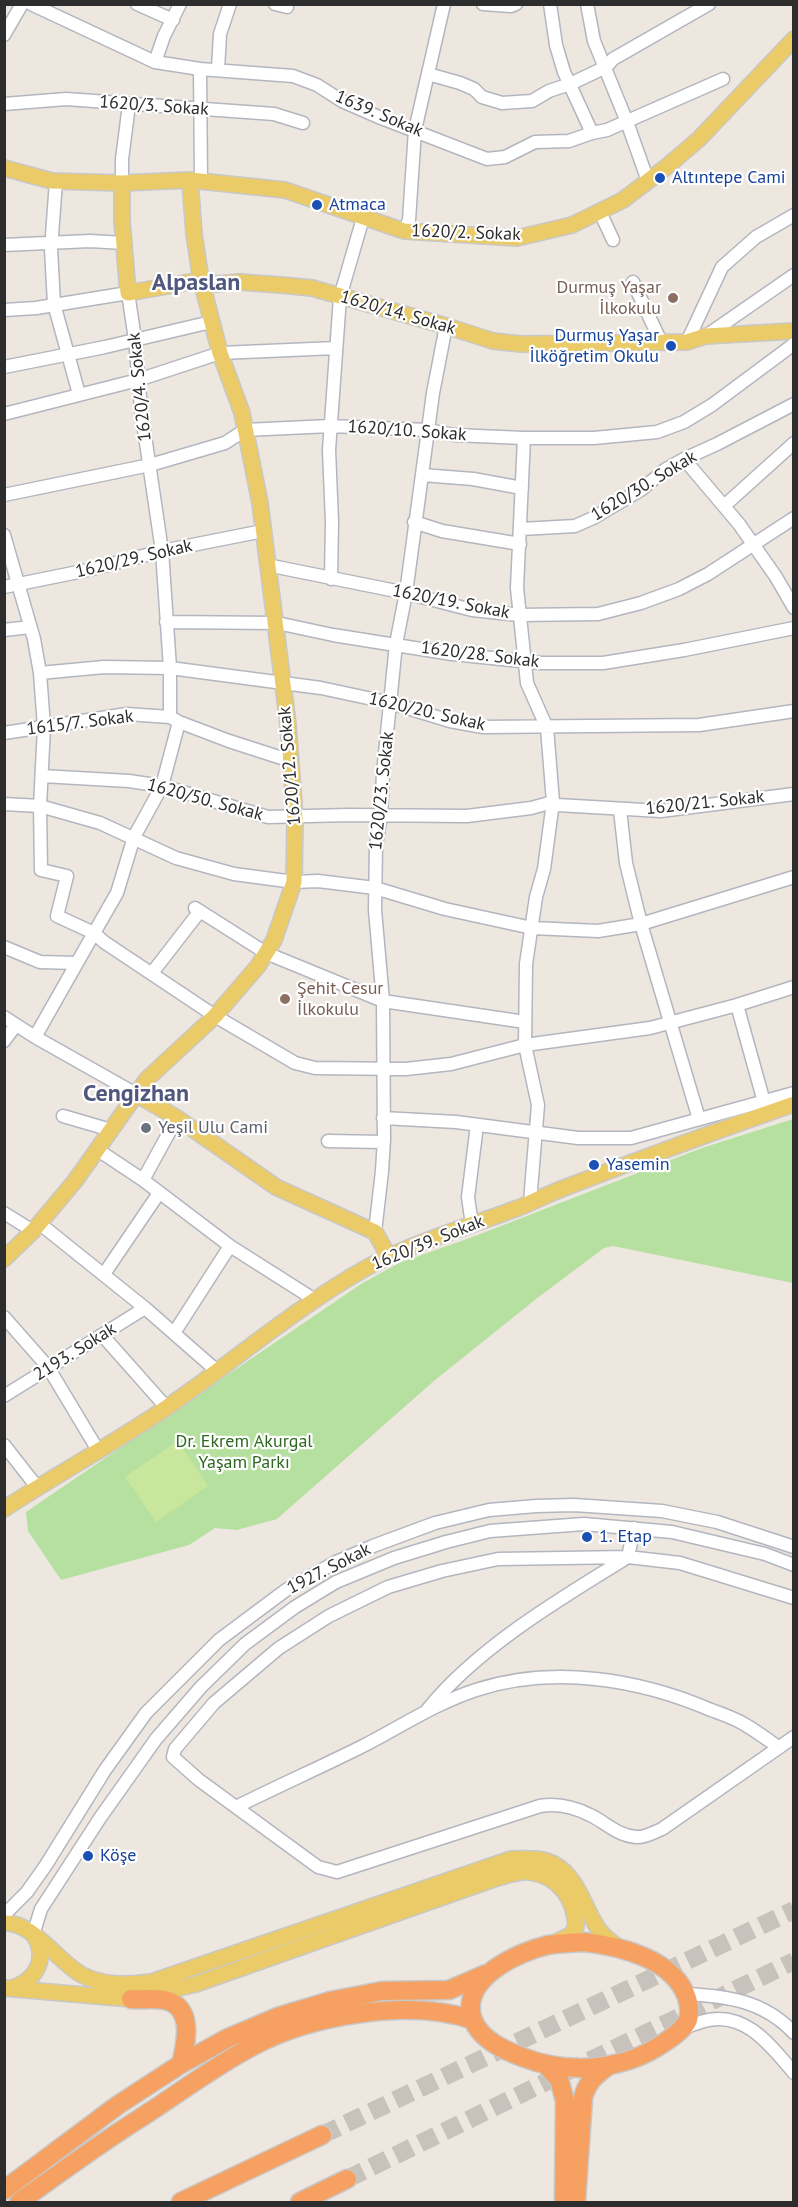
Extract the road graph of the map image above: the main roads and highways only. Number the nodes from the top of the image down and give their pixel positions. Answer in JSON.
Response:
{"nodes":[{"id":1,"x":794,"y":39,"type":"edge"},
{"id":2,"x":4,"y":168,"type":"edge"},
{"id":3,"x":195,"y":181,"type":"junction"},
{"id":4,"x":122,"y":183,"type":"junction"},
{"id":5,"x":201,"y":280,"type":"junction"},
{"id":6,"x":128,"y":293,"type":"joint"},
{"id":7,"x":794,"y":331,"type":"edge"},
{"id":8,"x":136,"y":1094,"type":"junction"},
{"id":9,"x":794,"y":1104,"type":"edge"},
{"id":10,"x":389,"y":1257,"type":"junction"},
{"id":11,"x":4,"y":1259,"type":"edge"},
{"id":12,"x":4,"y":1509,"type":"edge"},
{"id":13,"x":4,"y":1923,"type":"edge"},
{"id":14,"x":33,"y":1935,"type":"junction"},
{"id":15,"x":548,"y":1946,"type":"junction"},
{"id":16,"x":623,"y":1950,"type":"junction"},
{"id":17,"x":490,"y":1972,"type":"junction"},
{"id":18,"x":4,"y":1988,"type":"edge"},
{"id":19,"x":131,"y":1999,"type":"junction"},
{"id":20,"x":473,"y":2020,"type":"junction"},
{"id":21,"x":181,"y":2064,"type":"junction"},
{"id":22,"x":545,"y":2064,"type":"junction"},
{"id":23,"x":608,"y":2066,"type":"junction"},
{"id":24,"x":322,"y":2135,"type":"tunnel mouth"},
{"id":25,"x":347,"y":2179,"type":"tunnel mouth"},
{"id":26,"x":4,"y":2190,"type":"edge"},
{"id":27,"x":19,"y":2202,"type":"edge"},
{"id":28,"x":181,"y":2202,"type":"edge"},
{"id":29,"x":300,"y":2202,"type":"edge"},
{"id":30,"x":564,"y":2202,"type":"edge"},
{"id":31,"x":576,"y":2202,"type":"edge"}],
"edges":[{"from":1,"to":3,"type":"main road","name":"1620/2. Sokak"},
{"from":2,"to":4,"type":"main road","name":"1620/2. Sokak"},
{"from":3,"to":4,"type":"main road","name":"1620/2. Sokak"},
{"from":3,"to":5,"type":"main road","name":"1620/12. Sokak"},
{"from":4,"to":6,"type":"main road","name":"1620/4. Sokak"},
{"from":5,"to":6,"type":"main road","name":"1620/14. Sokak"},
{"from":5,"to":7,"type":"main road","name":"1620/14. Sokak"},
{"from":5,"to":8,"type":"main road","name":"1620/12. Sokak"},
{"from":8,"to":10,"type":"main road"},
{"from":8,"to":11,"type":"main road","name":"1620/12. Sokak"},
{"from":9,"to":10,"type":"main road","name":"1620/39. Sokak"},
{"from":10,"to":12,"type":"main road","name":"1620/39. Sokak"},
{"from":13,"to":14,"type":"main road"},
{"from":14,"to":16,"type":"main road"},
{"from":14,"to":18,"type":"main road"},
{"from":15,"to":16,"type":"highway"},
{"from":15,"to":17,"type":"highway"},
{"from":15,"to":19,"type":"main road"},
{"from":16,"to":23,"type":"highway"},
{"from":17,"to":20,"type":"highway"},
{"from":17,"to":21,"type":"highway"},
{"from":18,"to":19,"type":"main road"},
{"from":19,"to":21,"type":"highway"},
{"from":20,"to":22,"type":"highway"},
{"from":20,"to":27,"type":"highway"},
{"from":21,"to":26,"type":"highway"},
{"from":22,"to":23,"type":"highway"},
{"from":22,"to":30,"type":"highway"},
{"from":23,"to":31,"type":"highway"},
{"from":24,"to":28,"type":"highway"},
{"from":25,"to":29,"type":"highway"}]}
